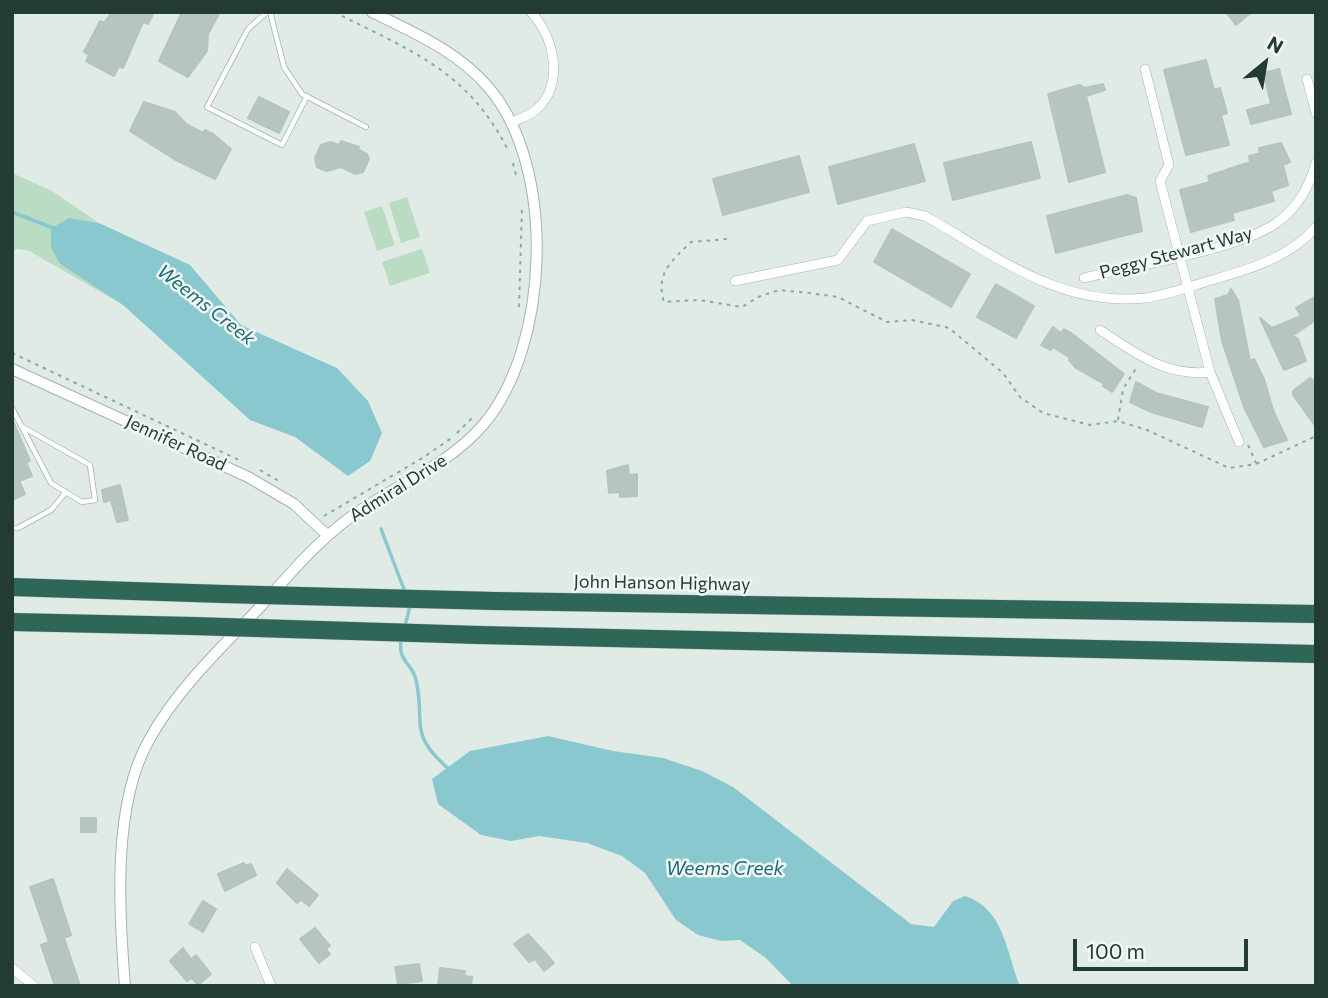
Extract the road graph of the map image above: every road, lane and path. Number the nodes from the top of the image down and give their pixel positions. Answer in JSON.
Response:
{"nodes":[{"id":1,"x":269,"y":12,"type":"edge"},
{"id":2,"x":334,"y":12,"type":"edge"},
{"id":3,"x":372,"y":12,"type":"edge"},
{"id":4,"x":531,"y":12,"type":"edge"},
{"id":5,"x":1145,"y":69,"type":"dead end"},
{"id":6,"x":1307,"y":79,"type":"dead end"},
{"id":7,"x":307,"y":96,"type":"junction"},
{"id":8,"x":1316,"y":113,"type":"edge"},
{"id":9,"x":512,"y":122,"type":"junction"},
{"id":10,"x":366,"y":127,"type":"dead end"},
{"id":11,"x":1316,"y":163,"type":"edge"},
{"id":12,"x":517,"y":181,"type":"dead end"},
{"id":13,"x":1314,"y":182,"type":"edge"},
{"id":14,"x":522,"y":204,"type":"dead end"},
{"id":15,"x":1316,"y":227,"type":"edge"},
{"id":16,"x":727,"y":239,"type":"dead end"},
{"id":17,"x":1178,"y":256,"type":"junction"},
{"id":18,"x":1084,"y":278,"type":"dead end"},
{"id":19,"x":734,"y":281,"type":"dead end"},
{"id":20,"x":1188,"y":286,"type":"junction"},
{"id":21,"x":519,"y":314,"type":"dead end"},
{"id":22,"x":1100,"y":330,"type":"dead end"},
{"id":23,"x":1143,"y":358,"type":"junction"},
{"id":24,"x":12,"y":369,"type":"edge"},
{"id":25,"x":1210,"y":372,"type":"junction"},
{"id":26,"x":481,"y":407,"type":"dead end"},
{"id":27,"x":12,"y":408,"type":"edge"},
{"id":28,"x":1118,"y":421,"type":"junction"},
{"id":29,"x":21,"y":426,"type":"junction"},
{"id":30,"x":1316,"y":436,"type":"edge"},
{"id":31,"x":1239,"y":442,"type":"joint"},
{"id":32,"x":1256,"y":464,"type":"junction"},
{"id":33,"x":66,"y":492,"type":"junction"},
{"id":34,"x":323,"y":516,"type":"dead end"},
{"id":35,"x":12,"y":528,"type":"edge"},
{"id":36,"x":327,"y":535,"type":"junction"},
{"id":37,"x":12,"y":587,"type":"edge"},
{"id":38,"x":1314,"y":615,"type":"edge"},
{"id":39,"x":12,"y":622,"type":"edge"},
{"id":40,"x":1316,"y":655,"type":"edge"},
{"id":41,"x":255,"y":947,"type":"dead end"},
{"id":42,"x":12,"y":968,"type":"edge"},
{"id":43,"x":34,"y":986,"type":"edge"},
{"id":44,"x":125,"y":986,"type":"edge"},
{"id":45,"x":271,"y":986,"type":"edge"}],
"edges":[{"from":1,"to":7,"type":"lane"},
{"from":1,"to":7,"type":"lane"},
{"from":2,"to":12,"type":"path"},
{"from":3,"to":9,"type":"street","name":"Admiral Drive"},
{"from":4,"to":9,"type":"street"},
{"from":5,"to":17,"type":"street"},
{"from":6,"to":8,"type":"street"},
{"from":7,"to":10,"type":"lane"},
{"from":9,"to":36,"type":"street","name":"Admiral Drive"},
{"from":11,"to":13,"type":"street","name":"Peggy Stewart Way"},
{"from":13,"to":17,"type":"street","name":"Peggy Stewart Way"},
{"from":14,"to":21,"type":"path"},
{"from":15,"to":20,"type":"street"},
{"from":16,"to":28,"type":"path"},
{"from":17,"to":18,"type":"street","name":"Peggy Stewart Way"},
{"from":17,"to":20,"type":"street"},
{"from":19,"to":20,"type":"street"},
{"from":20,"to":25,"type":"street"},
{"from":22,"to":23,"type":"street"},
{"from":23,"to":25,"type":"street"},
{"from":23,"to":28,"type":"path"},
{"from":24,"to":36,"type":"street","name":"Jennifer Road"},
{"from":25,"to":31,"type":"street"},
{"from":26,"to":34,"type":"path"},
{"from":27,"to":29,"type":"lane"},
{"from":28,"to":32,"type":"path"},
{"from":29,"to":33,"type":"lane"},
{"from":29,"to":33,"type":"lane"},
{"from":30,"to":32,"type":"path"},
{"from":31,"to":32,"type":"path"},
{"from":33,"to":35,"type":"lane"},
{"from":36,"to":44,"type":"street","name":"Admiral Drive"},
{"from":37,"to":38,"type":"highway","name":"John Hanson Highway","bridge":true},
{"from":39,"to":40,"type":"highway","bridge":true},
{"from":41,"to":45,"type":"street"},
{"from":42,"to":43,"type":"street"}]}
